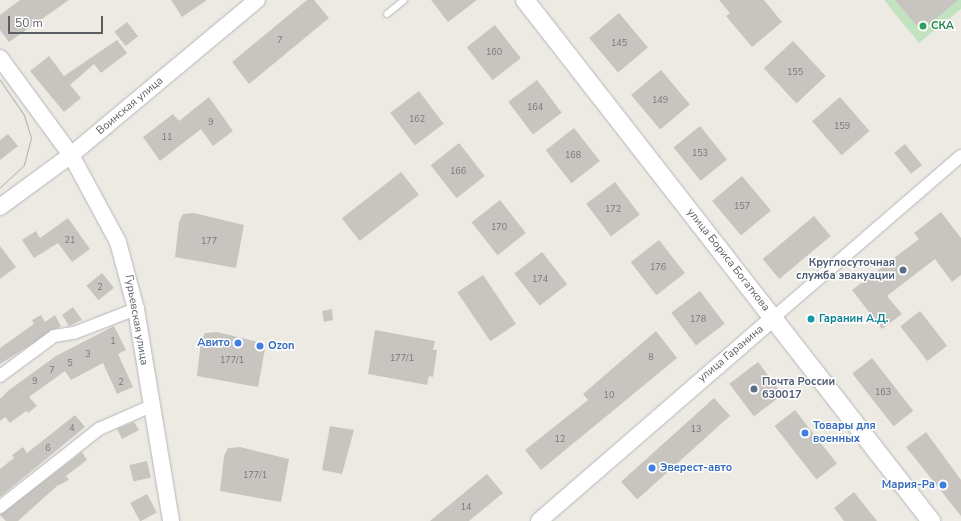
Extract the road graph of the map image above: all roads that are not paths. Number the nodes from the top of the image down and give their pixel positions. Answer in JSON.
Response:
{"nodes":[{"id":1,"x":257,"y":0,"type":"edge"},
{"id":2,"x":404,"y":0,"type":"edge"},
{"id":3,"x":524,"y":0,"type":"edge"},
{"id":4,"x":387,"y":14,"type":"dead end"},
{"id":5,"x":0,"y":58,"type":"edge"},
{"id":6,"x":71,"y":154,"type":"junction"},
{"id":7,"x":961,"y":156,"type":"edge"},
{"id":8,"x":0,"y":207,"type":"edge"},
{"id":9,"x":136,"y":309,"type":"junction"},
{"id":10,"x":774,"y":318,"type":"junction"},
{"id":11,"x":0,"y":376,"type":"edge"},
{"id":12,"x":151,"y":406,"type":"junction"},
{"id":13,"x":0,"y":507,"type":"edge"},
{"id":14,"x":171,"y":521,"type":"edge"},
{"id":15,"x":539,"y":521,"type":"edge"},
{"id":16,"x":931,"y":521,"type":"edge"}],
"edges":[{"from":1,"to":6,"type":"street","name":"Воинская улица"},
{"from":2,"to":4,"type":"lane"},
{"from":3,"to":10,"type":"main road","name":"улица Бориса Богаткова"},
{"from":5,"to":6,"type":"street","name":"Гурьевская улица"},
{"from":6,"to":8,"type":"street","name":"Воинская улица"},
{"from":6,"to":9,"type":"street","name":"Гурьевская улица"},
{"from":7,"to":10,"type":"street","name":"улица Гаранина"},
{"from":9,"to":11,"type":"street"},
{"from":9,"to":12,"type":"street","name":"Гурьевская улица"},
{"from":10,"to":15,"type":"street","name":"улица Гаранина"},
{"from":10,"to":16,"type":"main road","name":"улица Бориса Богаткова"},
{"from":12,"to":13,"type":"street"},
{"from":12,"to":14,"type":"street","name":"Гурьевская улица"}]}
